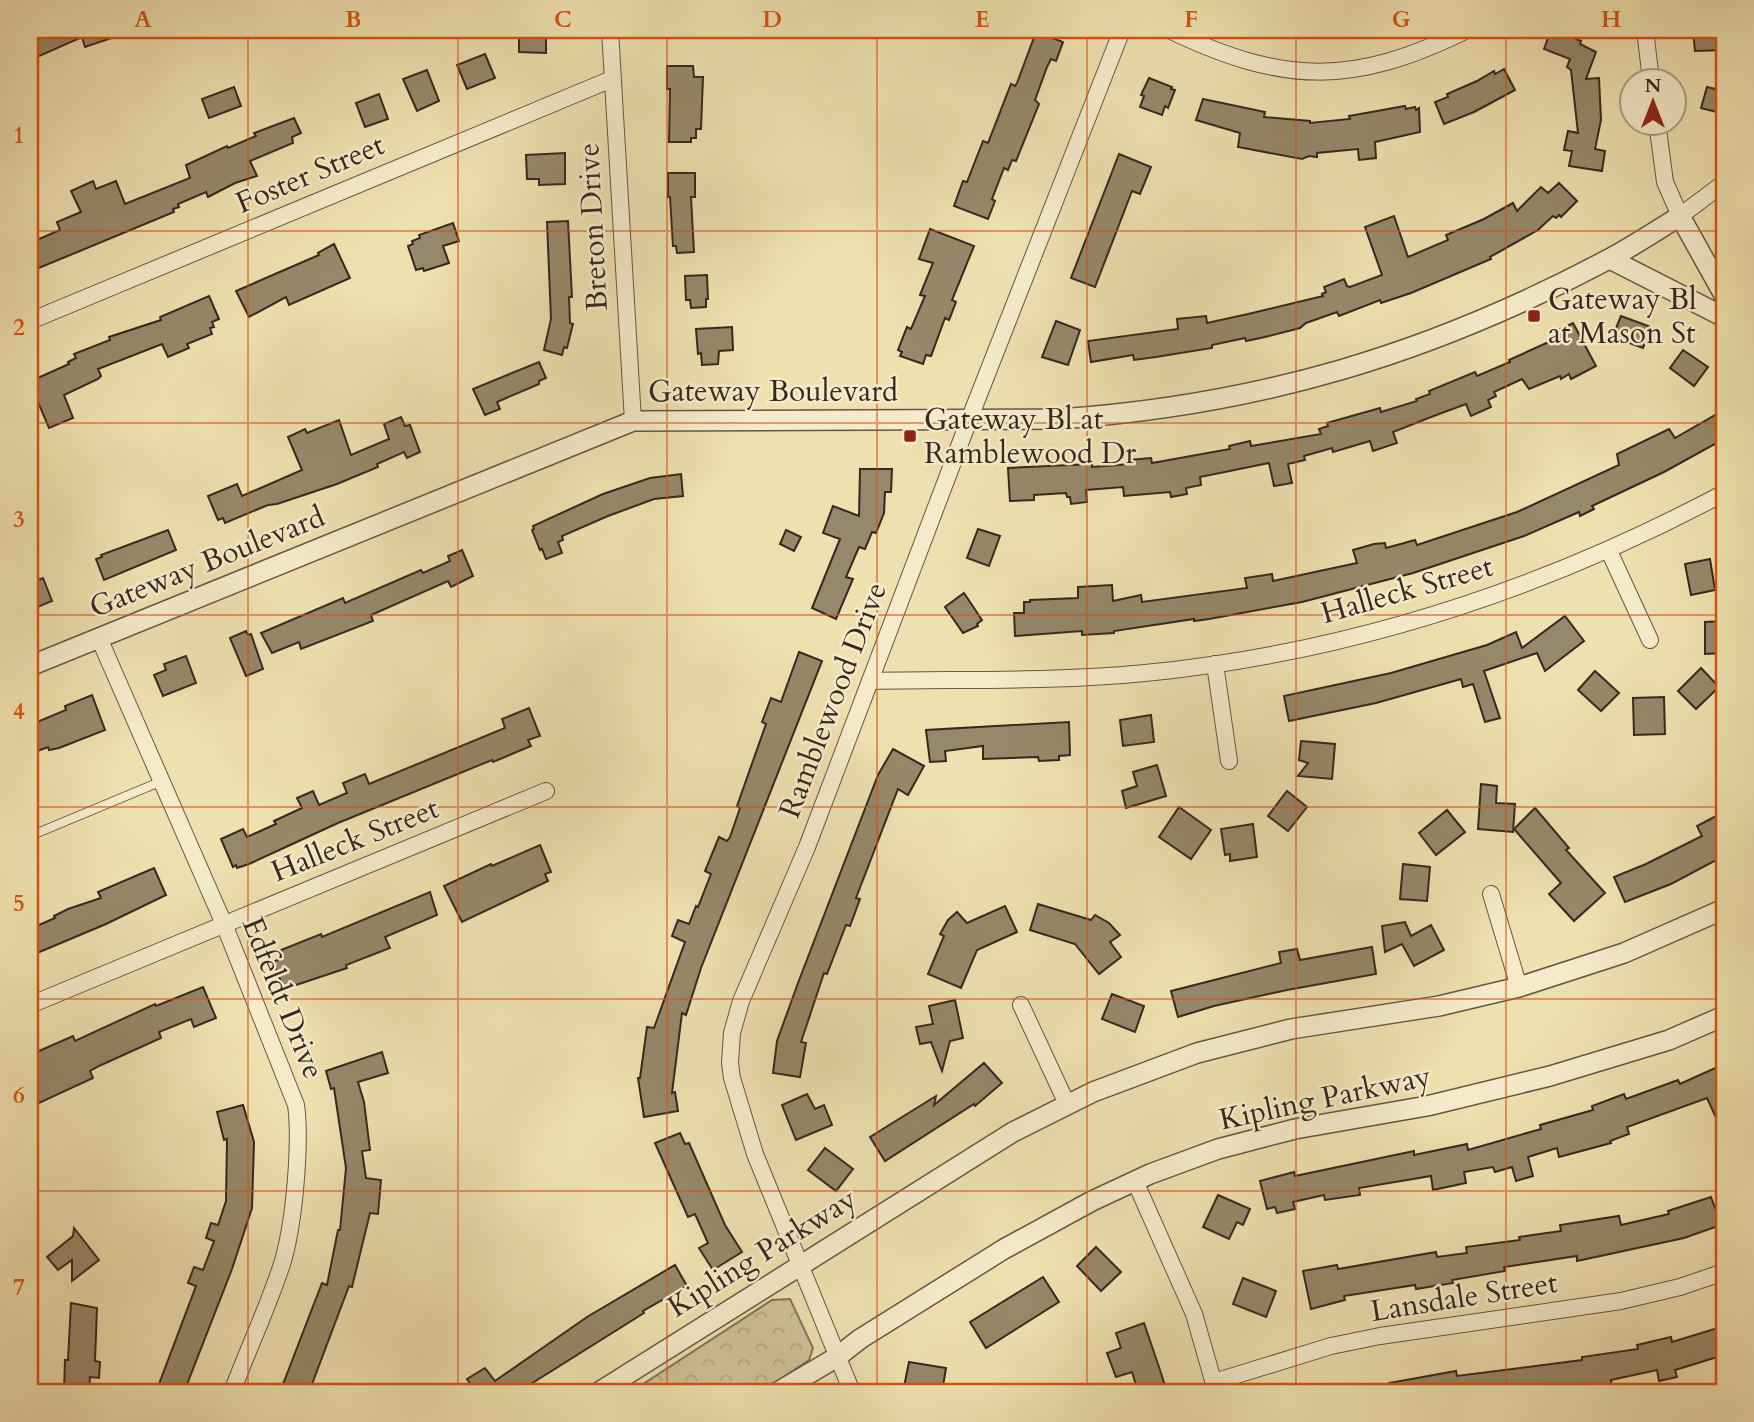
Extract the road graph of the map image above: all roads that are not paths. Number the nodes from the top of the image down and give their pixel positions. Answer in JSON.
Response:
{"nodes":[{"id":1,"x":610,"y":30,"type":"edge"},
{"id":2,"x":1122,"y":30,"type":"edge"},
{"id":3,"x":1169,"y":30,"type":"edge"},
{"id":4,"x":1467,"y":30,"type":"edge"},
{"id":5,"x":1645,"y":30,"type":"edge"},
{"id":6,"x":1649,"y":66,"type":"edge"},
{"id":7,"x":612,"y":79,"type":"junction"},
{"id":8,"x":1659,"y":136,"type":"edge"},
{"id":9,"x":1724,"y":183,"type":"edge"},
{"id":10,"x":1680,"y":216,"type":"junction"},
{"id":11,"x":1610,"y":259,"type":"junction"},
{"id":12,"x":1724,"y":295,"type":"edge"},
{"id":13,"x":1724,"y":317,"type":"edge"},
{"id":14,"x":30,"y":321,"type":"edge"},
{"id":15,"x":633,"y":421,"type":"junction"},
{"id":16,"x":969,"y":421,"type":"junction"},
{"id":17,"x":1724,"y":494,"type":"edge"},
{"id":18,"x":1609,"y":551,"type":"junction"},
{"id":19,"x":99,"y":638,"type":"junction"},
{"id":20,"x":1650,"y":640,"type":"dead end"},
{"id":21,"x":1215,"y":664,"type":"junction"},
{"id":22,"x":30,"y":666,"type":"edge"},
{"id":23,"x":870,"y":681,"type":"junction"},
{"id":24,"x":1229,"y":761,"type":"dead end"},
{"id":25,"x":162,"y":781,"type":"junction"},
{"id":26,"x":547,"y":791,"type":"dead end"},
{"id":27,"x":30,"y":836,"type":"edge"},
{"id":28,"x":1491,"y":894,"type":"dead end"},
{"id":29,"x":1724,"y":909,"type":"edge"},
{"id":30,"x":225,"y":924,"type":"junction"},
{"id":31,"x":1520,"y":987,"type":"junction"},
{"id":32,"x":30,"y":1005,"type":"edge"},
{"id":33,"x":1021,"y":1005,"type":"dead end"},
{"id":34,"x":1724,"y":1016,"type":"edge"},
{"id":35,"x":1067,"y":1104,"type":"junction"},
{"id":36,"x":1136,"y":1181,"type":"junction"},
{"id":37,"x":799,"y":1266,"type":"junction"},
{"id":38,"x":1724,"y":1272,"type":"edge"},
{"id":39,"x":837,"y":1357,"type":"junction"},
{"id":40,"x":1215,"y":1387,"type":"edge"},
{"id":41,"x":232,"y":1392,"type":"edge"},
{"id":42,"x":598,"y":1392,"type":"edge"},
{"id":43,"x":778,"y":1392,"type":"edge"},
{"id":44,"x":852,"y":1392,"type":"edge"}],
"edges":[{"from":1,"to":7,"type":"street","name":"Breton Drive"},
{"from":2,"to":16,"type":"street","name":"Ramblewood Drive"},
{"from":3,"to":4,"type":"street"},
{"from":5,"to":6,"type":"street"},
{"from":7,"to":14,"type":"street","name":"Foster Street"},
{"from":7,"to":15,"type":"street","name":"Breton Drive"},
{"from":8,"to":10,"type":"street"},
{"from":9,"to":10,"type":"street","name":"Gateway Boulevard"},
{"from":10,"to":11,"type":"street","name":"Gateway Boulevard"},
{"from":10,"to":12,"type":"street"},
{"from":11,"to":13,"type":"street"},
{"from":11,"to":16,"type":"street","name":"Gateway Boulevard"},
{"from":15,"to":16,"type":"street","name":"Gateway Boulevard"},
{"from":15,"to":19,"type":"street","name":"Gateway Boulevard"},
{"from":16,"to":23,"type":"street","name":"Ramblewood Drive"},
{"from":17,"to":18,"type":"street","name":"Halleck Street"},
{"from":18,"to":20,"type":"street"},
{"from":18,"to":21,"type":"street","name":"Halleck Street"},
{"from":19,"to":22,"type":"street","name":"Gateway Boulevard"},
{"from":19,"to":25,"type":"street","name":"Edfeldt Drive"},
{"from":21,"to":23,"type":"street","name":"Halleck Street"},
{"from":21,"to":24,"type":"street"},
{"from":23,"to":37,"type":"street","name":"Ramblewood Drive"},
{"from":25,"to":27,"type":"lane"},
{"from":25,"to":30,"type":"street","name":"Edfeldt Drive"},
{"from":26,"to":30,"type":"street","name":"Halleck Street"},
{"from":28,"to":31,"type":"street"},
{"from":29,"to":31,"type":"street","name":"Kipling Parkway"},
{"from":30,"to":32,"type":"street","name":"Halleck Street"},
{"from":30,"to":41,"type":"street","name":"Edfeldt Drive"},
{"from":31,"to":35,"type":"street","name":"Kipling Parkway"},
{"from":33,"to":35,"type":"street"},
{"from":34,"to":36,"type":"street","name":"Kipling Parkway"},
{"from":35,"to":37,"type":"street","name":"Kipling Parkway"},
{"from":36,"to":39,"type":"street","name":"Kipling Parkway"},
{"from":36,"to":40,"type":"street"},
{"from":37,"to":39,"type":"street","name":"Ramblewood Drive"},
{"from":37,"to":42,"type":"street","name":"Kipling Parkway"},
{"from":38,"to":40,"type":"street","name":"Lansdale Street"},
{"from":39,"to":43,"type":"street","name":"Kipling Parkway"},
{"from":39,"to":44,"type":"street","name":"Ramblewood Drive"}]}
